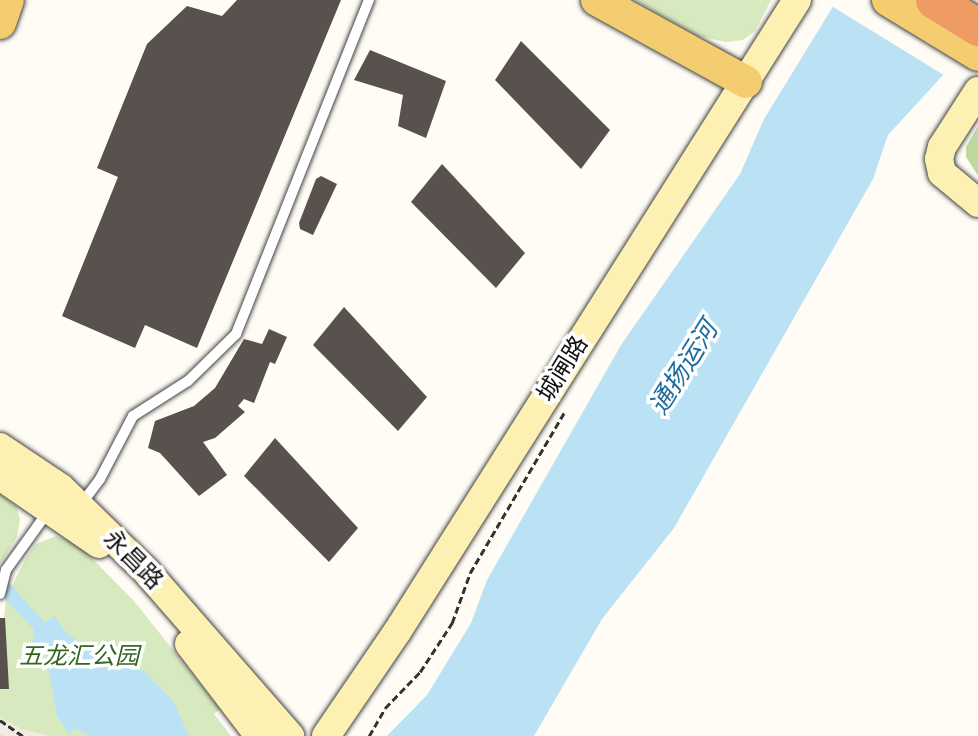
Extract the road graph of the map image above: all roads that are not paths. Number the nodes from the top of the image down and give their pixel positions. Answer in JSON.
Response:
{"nodes":[{"id":1,"x":8,"y":0,"type":"edge"},
{"id":2,"x":369,"y":0,"type":"edge"},
{"id":3,"x":597,"y":0,"type":"edge"},
{"id":4,"x":797,"y":0,"type":"edge"},
{"id":5,"x":888,"y":0,"type":"edge"},
{"id":6,"x":934,"y":0,"type":"edge"},
{"id":7,"x":968,"y":0,"type":"edge"},
{"id":8,"x":978,"y":6,"type":"edge"},
{"id":9,"x":0,"y":23,"type":"edge"},
{"id":10,"x":978,"y":27,"type":"edge"},
{"id":11,"x":978,"y":55,"type":"edge"},
{"id":12,"x":746,"y":82,"type":"junction"},
{"id":13,"x":978,"y":91,"type":"edge"},
{"id":14,"x":978,"y":203,"type":"edge"},
{"id":15,"x":0,"y":447,"type":"edge"},
{"id":16,"x":0,"y":476,"type":"edge"},
{"id":17,"x":79,"y":506,"type":"junction"},
{"id":18,"x":50,"y":509,"type":"junction"},
{"id":19,"x":0,"y":594,"type":"edge"},
{"id":20,"x":243,"y":697,"type":"junction"},
{"id":21,"x":259,"y":736,"type":"edge"},
{"id":22,"x":290,"y":736,"type":"edge"},
{"id":23,"x":326,"y":736,"type":"edge"}],
"edges":[{"from":1,"to":9,"type":"main road"},
{"from":2,"to":17,"type":"lane"},
{"from":3,"to":12,"type":"main road"},
{"from":4,"to":12,"type":"street","name":"城闸路"},
{"from":5,"to":11,"type":"main road"},
{"from":6,"to":10,"type":"highway"},
{"from":7,"to":8,"type":"highway"},
{"from":12,"to":23,"type":"street","name":"城闸路"},
{"from":13,"to":14,"type":"street"},
{"from":15,"to":17,"type":"street","name":"永昌路"},
{"from":16,"to":18,"type":"street","name":"永昌路"},
{"from":17,"to":20,"type":"street","name":"永昌路"},
{"from":18,"to":19,"type":"lane"},
{"from":18,"to":20,"type":"street","name":"永昌路"},
{"from":20,"to":21,"type":"street"},
{"from":20,"to":22,"type":"street"}]}
